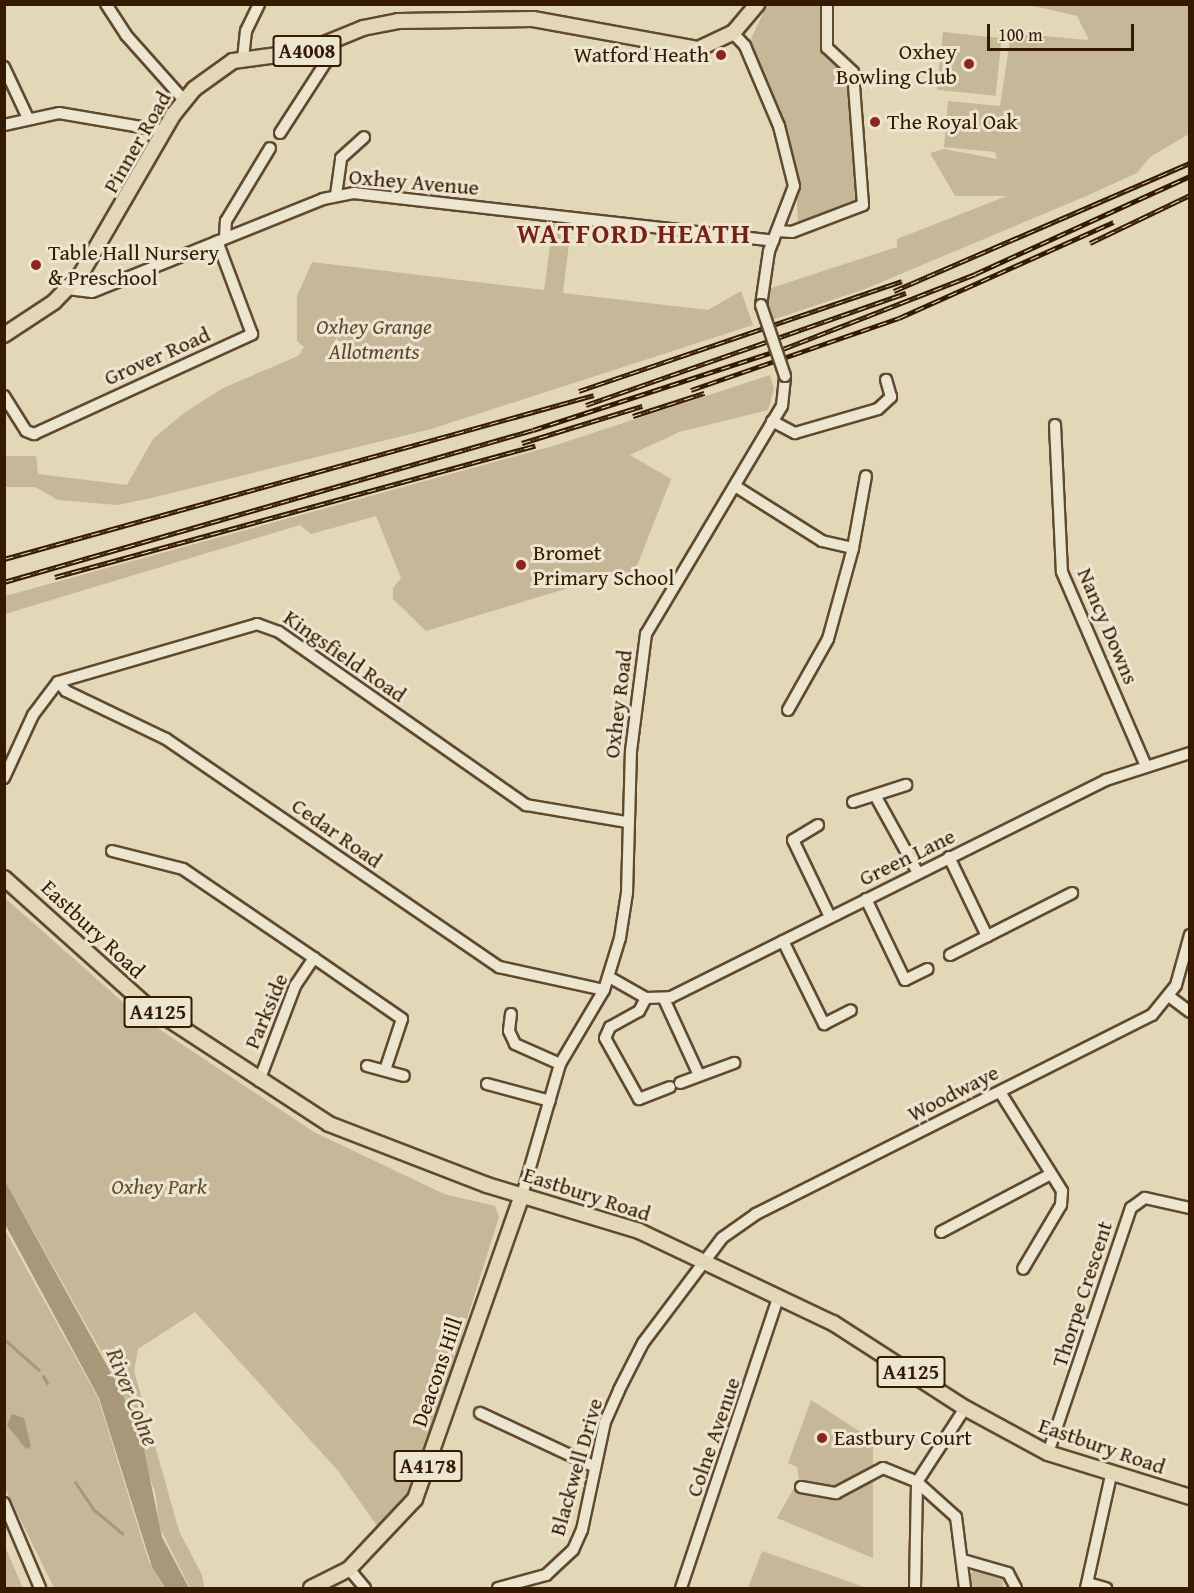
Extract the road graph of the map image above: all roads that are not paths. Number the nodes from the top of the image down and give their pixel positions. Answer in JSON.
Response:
{"nodes":[{"id":1,"x":106,"y":4,"type":"edge"},
{"id":2,"x":259,"y":4,"type":"edge"},
{"id":3,"x":757,"y":4,"type":"edge"},
{"id":4,"x":827,"y":4,"type":"edge"},
{"id":5,"x":733,"y":33,"type":"junction"},
{"id":6,"x":321,"y":46,"type":"junction"},
{"id":7,"x":243,"y":59,"type":"junction"},
{"id":8,"x":4,"y":67,"type":"edge"},
{"id":9,"x":184,"y":100,"type":"junction"},
{"id":10,"x":27,"y":116,"type":"junction"},
{"id":11,"x":4,"y":125,"type":"edge"},
{"id":12,"x":164,"y":130,"type":"junction"},
{"id":13,"x":280,"y":133,"type":"dead end"},
{"id":14,"x":364,"y":137,"type":"dead end"},
{"id":15,"x":270,"y":148,"type":"dead end"},
{"id":16,"x":336,"y":195,"type":"junction"},
{"id":17,"x":776,"y":236,"type":"junction"},
{"id":18,"x":221,"y":239,"type":"junction"},
{"id":19,"x":68,"y":289,"type":"junction"},
{"id":20,"x":4,"y":335,"type":"edge"},
{"id":21,"x":886,"y":380,"type":"dead end"},
{"id":22,"x":4,"y":396,"type":"edge"},
{"id":23,"x":772,"y":421,"type":"junction"},
{"id":24,"x":1055,"y":424,"type":"dead end"},
{"id":25,"x":867,"y":476,"type":"dead end"},
{"id":26,"x":735,"y":486,"type":"junction"},
{"id":27,"x":854,"y":549,"type":"junction"},
{"id":28,"x":58,"y":682,"type":"junction"},
{"id":29,"x":788,"y":710,"type":"dead end"},
{"id":30,"x":1190,"y":753,"type":"edge"},
{"id":31,"x":1146,"y":766,"type":"junction"},
{"id":32,"x":4,"y":778,"type":"edge"},
{"id":33,"x":906,"y":785,"type":"dead end"},
{"id":34,"x":876,"y":797,"type":"junction"},
{"id":35,"x":853,"y":802,"type":"dead end"},
{"id":36,"x":627,"y":822,"type":"junction"},
{"id":37,"x":818,"y":825,"type":"dead end"},
{"id":38,"x":112,"y":851,"type":"dead end"},
{"id":39,"x":950,"y":857,"type":"junction"},
{"id":40,"x":918,"y":873,"type":"junction"},
{"id":41,"x":4,"y":878,"type":"edge"},
{"id":42,"x":1072,"y":893,"type":"dead end"},
{"id":43,"x":866,"y":899,"type":"junction"},
{"id":44,"x":830,"y":917,"type":"junction"},
{"id":45,"x":1190,"y":935,"type":"edge"},
{"id":46,"x":987,"y":936,"type":"junction"},
{"id":47,"x":783,"y":941,"type":"junction"},
{"id":48,"x":950,"y":956,"type":"dead end"},
{"id":49,"x":314,"y":958,"type":"junction"},
{"id":50,"x":928,"y":969,"type":"dead end"},
{"id":51,"x":609,"y":977,"type":"junction"},
{"id":52,"x":604,"y":990,"type":"junction"},
{"id":53,"x":1170,"y":997,"type":"junction"},
{"id":54,"x":645,"y":998,"type":"junction"},
{"id":55,"x":664,"y":999,"type":"junction"},
{"id":56,"x":852,"y":1010,"type":"dead end"},
{"id":57,"x":1190,"y":1012,"type":"edge"},
{"id":58,"x":511,"y":1014,"type":"dead end"},
{"id":59,"x":734,"y":1063,"type":"dead end"},
{"id":60,"x":560,"y":1064,"type":"junction"},
{"id":61,"x":367,"y":1066,"type":"dead end"},
{"id":62,"x":385,"y":1070,"type":"junction"},
{"id":63,"x":698,"y":1073,"type":"junction"},
{"id":64,"x":404,"y":1076,"type":"dead end"},
{"id":65,"x":259,"y":1081,"type":"junction"},
{"id":66,"x":487,"y":1084,"type":"dead end"},
{"id":67,"x":1000,"y":1092,"type":"junction"},
{"id":68,"x":550,"y":1101,"type":"junction"},
{"id":69,"x":1051,"y":1174,"type":"junction"},
{"id":70,"x":522,"y":1195,"type":"junction"},
{"id":71,"x":1190,"y":1208,"type":"edge"},
{"id":72,"x":940,"y":1232,"type":"dead end"},
{"id":73,"x":702,"y":1263,"type":"junction"},
{"id":74,"x":1023,"y":1269,"type":"dead end"},
{"id":75,"x":778,"y":1298,"type":"junction"},
{"id":76,"x":965,"y":1408,"type":"junction"},
{"id":77,"x":480,"y":1413,"type":"dead end"},
{"id":78,"x":1048,"y":1453,"type":"junction"},
{"id":79,"x":593,"y":1466,"type":"junction"},
{"id":80,"x":1111,"y":1475,"type":"junction"},
{"id":81,"x":917,"y":1482,"type":"junction"},
{"id":82,"x":801,"y":1487,"type":"dead end"},
{"id":83,"x":1190,"y":1497,"type":"edge"},
{"id":84,"x":4,"y":1503,"type":"edge"},
{"id":85,"x":963,"y":1560,"type":"junction"},
{"id":86,"x":349,"y":1569,"type":"junction"},
{"id":87,"x":1087,"y":1586,"type":"edge"},
{"id":88,"x":40,"y":1588,"type":"edge"},
{"id":89,"x":311,"y":1588,"type":"edge"},
{"id":90,"x":364,"y":1588,"type":"edge"},
{"id":91,"x":498,"y":1588,"type":"edge"},
{"id":92,"x":681,"y":1588,"type":"edge"},
{"id":93,"x":915,"y":1588,"type":"edge"},
{"id":94,"x":965,"y":1588,"type":"edge"},
{"id":95,"x":1016,"y":1588,"type":"edge"},
{"id":96,"x":1106,"y":1588,"type":"edge"}],
"edges":[{"from":1,"to":9,"type":"street"},
{"from":2,"to":7,"type":"street"},
{"from":3,"to":5,"type":"main road","number":"A4008"},
{"from":4,"to":17,"type":"street"},
{"from":5,"to":6,"type":"main road","name":"Pinner Road","number":"A4008"},
{"from":5,"to":17,"type":"street"},
{"from":6,"to":7,"type":"main road","name":"Pinner Road","number":"A4008"},
{"from":6,"to":13,"type":"street"},
{"from":7,"to":9,"type":"main road","name":"Pinner Road","number":"A4008"},
{"from":8,"to":10,"type":"street"},
{"from":9,"to":12,"type":"main road","name":"Pinner Road","number":"A4008"},
{"from":10,"to":11,"type":"street"},
{"from":10,"to":12,"type":"street"},
{"from":12,"to":19,"type":"main road","name":"Pinner Road","number":"A4008"},
{"from":14,"to":16,"type":"street"},
{"from":15,"to":18,"type":"street"},
{"from":16,"to":17,"type":"street","name":"Oxhey Avenue"},
{"from":16,"to":18,"type":"street","name":"Oxhey Avenue"},
{"from":17,"to":23,"type":"street","name":"Oxhey Road","bridge":true},
{"from":18,"to":19,"type":"street","name":"Oxhey Avenue"},
{"from":18,"to":22,"type":"street","name":"Grover Road"},
{"from":19,"to":20,"type":"main road","name":"Pinner Road","number":"A4008"},
{"from":21,"to":23,"type":"street"},
{"from":23,"to":26,"type":"street","name":"Oxhey Road"},
{"from":24,"to":31,"type":"street","name":"Nancy Downs"},
{"from":25,"to":27,"type":"street"},
{"from":26,"to":27,"type":"street"},
{"from":26,"to":36,"type":"street","name":"Oxhey Road"},
{"from":27,"to":29,"type":"street"},
{"from":28,"to":32,"type":"street"},
{"from":28,"to":36,"type":"street","name":"Kingsfield Road"},
{"from":28,"to":52,"type":"street","name":"Cedar Road"},
{"from":30,"to":31,"type":"street","name":"Green Lane"},
{"from":31,"to":39,"type":"street","name":"Green Lane"},
{"from":33,"to":34,"type":"street"},
{"from":34,"to":35,"type":"street"},
{"from":34,"to":40,"type":"street"},
{"from":36,"to":51,"type":"street","name":"Oxhey Road"},
{"from":37,"to":44,"type":"street"},
{"from":38,"to":49,"type":"street","name":"Parkside"},
{"from":39,"to":40,"type":"street","name":"Green Lane"},
{"from":39,"to":46,"type":"street"},
{"from":40,"to":43,"type":"street","name":"Green Lane"},
{"from":41,"to":65,"type":"main road","name":"Eastbury Road","number":"A4125"},
{"from":42,"to":46,"type":"street"},
{"from":43,"to":44,"type":"street","name":"Green Lane"},
{"from":43,"to":50,"type":"street"},
{"from":44,"to":47,"type":"street","name":"Green Lane"},
{"from":45,"to":53,"type":"street","name":"Woodwaye"},
{"from":46,"to":48,"type":"street"},
{"from":47,"to":55,"type":"street","name":"Green Lane"},
{"from":47,"to":56,"type":"street"},
{"from":49,"to":62,"type":"street","name":"Parkside"},
{"from":49,"to":65,"type":"street","name":"Parkside"},
{"from":51,"to":52,"type":"street","name":"Oxhey Road"},
{"from":51,"to":54,"type":"street","name":"Green Lane"},
{"from":52,"to":60,"type":"street","name":"Oxhey Road"},
{"from":53,"to":57,"type":"street"},
{"from":53,"to":67,"type":"street","name":"Woodwaye"},
{"from":54,"to":55,"type":"street","name":"Green Lane"},
{"from":54,"to":63,"type":"street"},
{"from":55,"to":63,"type":"street"},
{"from":58,"to":60,"type":"street"},
{"from":59,"to":63,"type":"street"},
{"from":60,"to":68,"type":"street","name":"Oxhey Road"},
{"from":61,"to":62,"type":"street"},
{"from":62,"to":64,"type":"street"},
{"from":65,"to":70,"type":"main road","name":"Eastbury Road","number":"A4125"},
{"from":66,"to":68,"type":"street"},
{"from":67,"to":69,"type":"street"},
{"from":67,"to":73,"type":"street","name":"Woodwaye"},
{"from":68,"to":70,"type":"street","name":"Oxhey Road"},
{"from":69,"to":72,"type":"street"},
{"from":69,"to":74,"type":"street"},
{"from":70,"to":73,"type":"main road","name":"Eastbury Road","number":"A4125"},
{"from":70,"to":86,"type":"main road","name":"Deacons Hill","number":"A4178"},
{"from":71,"to":78,"type":"street","name":"Thorpe Crescent"},
{"from":73,"to":75,"type":"main road","name":"Eastbury Road","number":"A4125"},
{"from":73,"to":79,"type":"street","name":"Blackwell Drive"},
{"from":75,"to":76,"type":"main road","name":"Eastbury Road","number":"A4125"},
{"from":75,"to":92,"type":"street","name":"Colne Avenue"},
{"from":76,"to":78,"type":"main road","name":"Eastbury Road","number":"A4125"},
{"from":76,"to":81,"type":"street"},
{"from":77,"to":79,"type":"street"},
{"from":78,"to":80,"type":"main road","name":"Eastbury Road","number":"A4125"},
{"from":79,"to":91,"type":"street","name":"Blackwell Drive"},
{"from":80,"to":83,"type":"main road","name":"Eastbury Road","number":"A4125"},
{"from":80,"to":87,"type":"street"},
{"from":81,"to":82,"type":"street"},
{"from":81,"to":85,"type":"street"},
{"from":81,"to":93,"type":"street"},
{"from":84,"to":88,"type":"street"},
{"from":85,"to":94,"type":"street"},
{"from":85,"to":95,"type":"street"},
{"from":86,"to":89,"type":"main road","name":"Deacons Hill","number":"A4178"},
{"from":86,"to":90,"type":"street"},
{"from":87,"to":96,"type":"street"}]}
